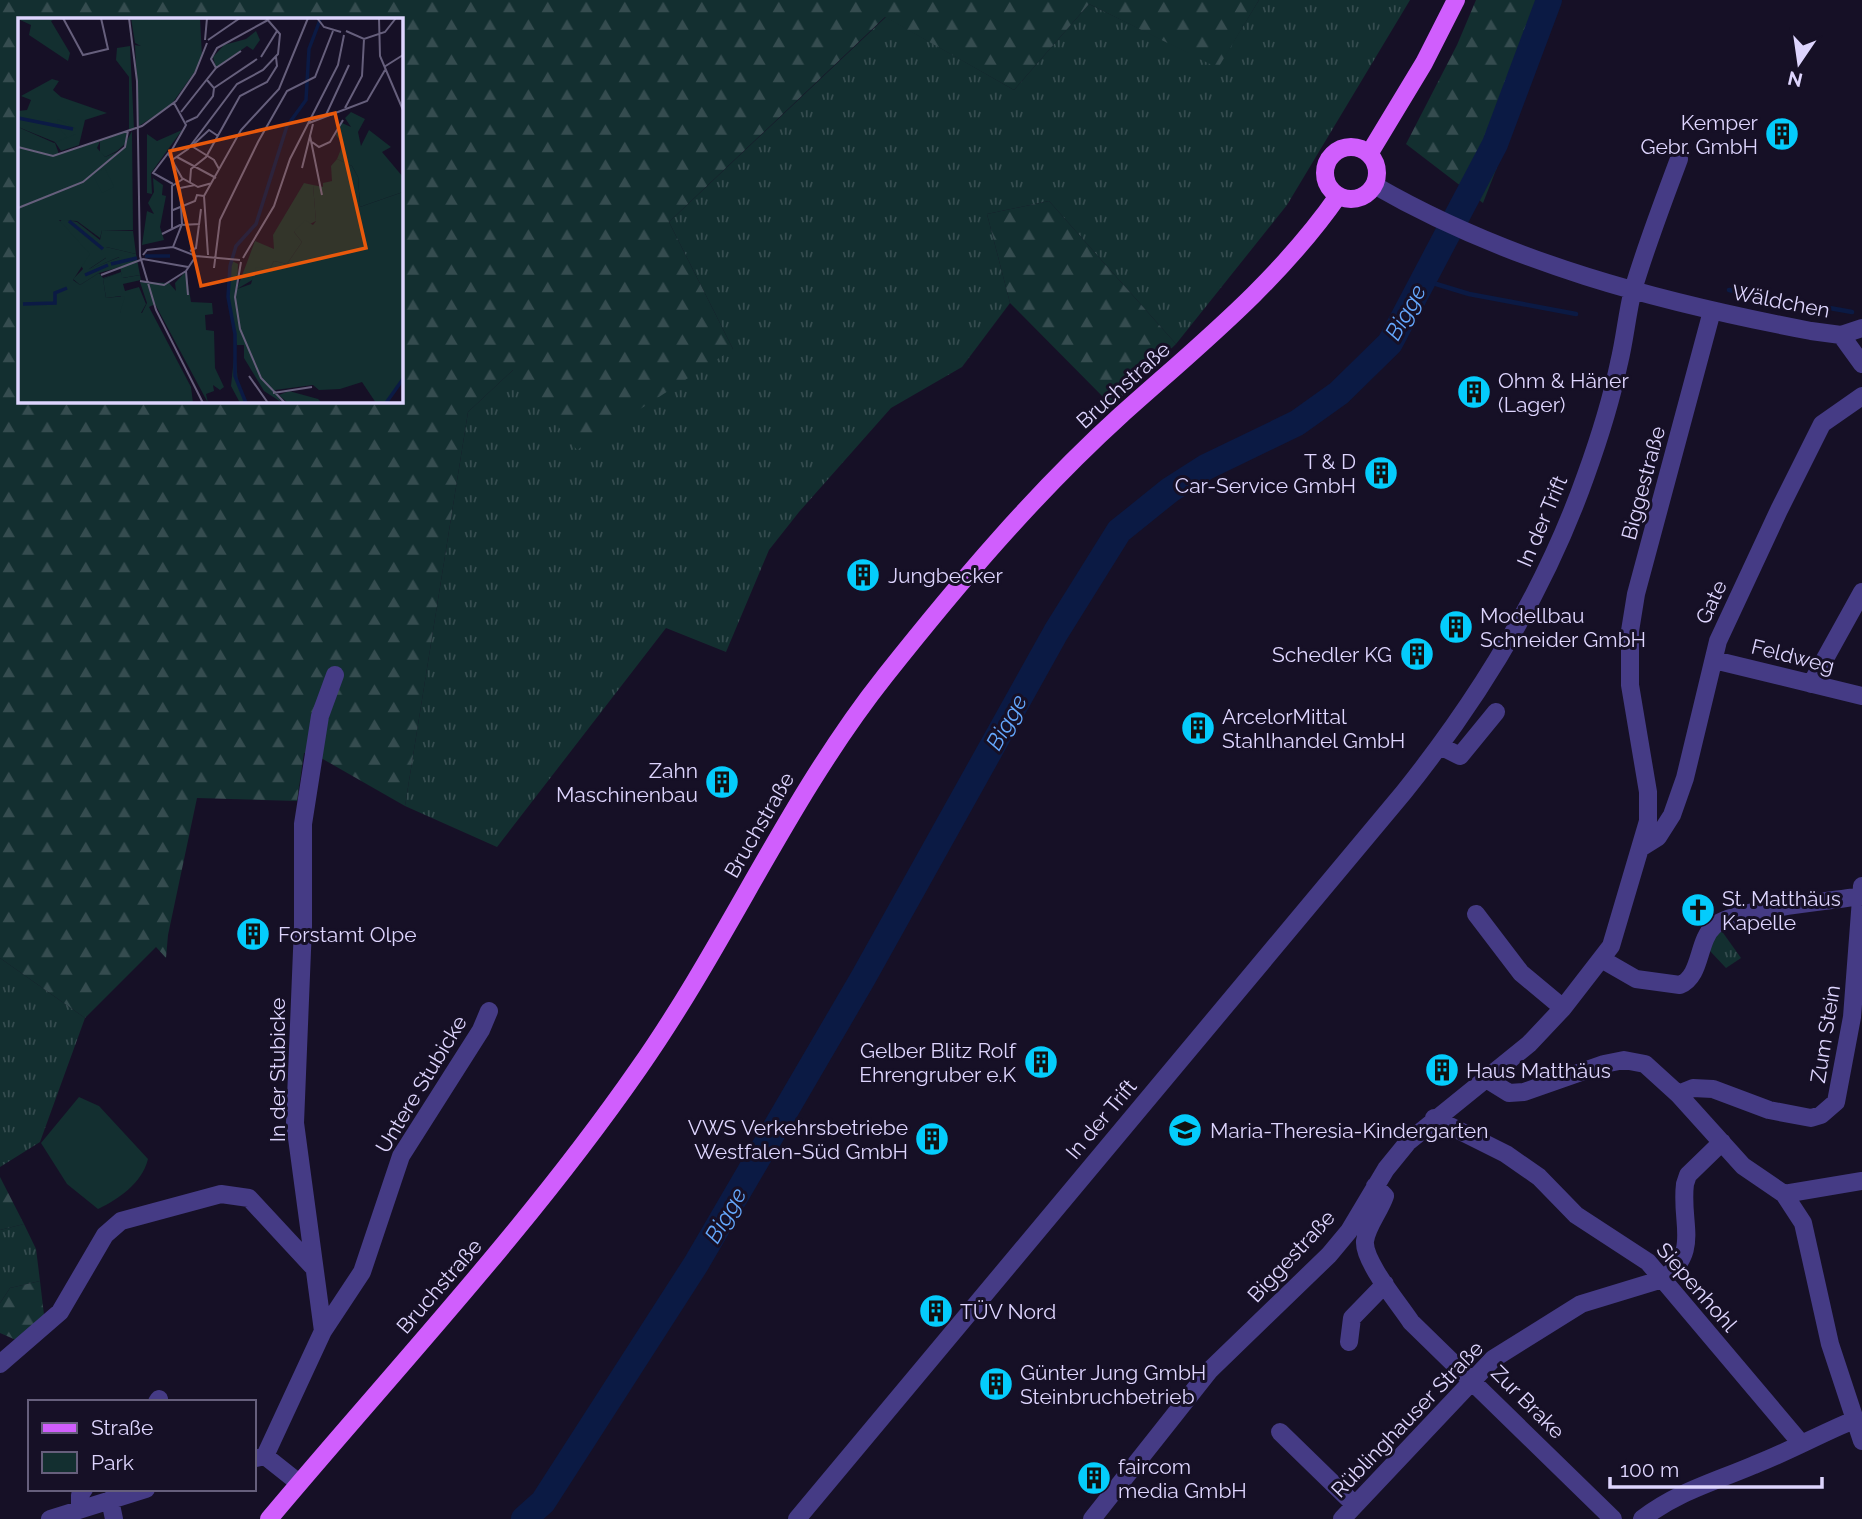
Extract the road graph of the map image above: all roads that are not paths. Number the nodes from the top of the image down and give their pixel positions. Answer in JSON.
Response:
{"nodes":[{"id":1,"x":1456,"y":0,"type":"edge"},
{"id":2,"x":1369,"y":154,"type":"junction"},
{"id":3,"x":1679,"y":159,"type":"dead end"},
{"id":4,"x":1374,"y":185,"type":"junction"},
{"id":5,"x":1338,"y":196,"type":"junction"},
{"id":6,"x":1633,"y":292,"type":"junction"},
{"id":7,"x":1712,"y":311,"type":"junction"},
{"id":8,"x":1862,"y":328,"type":"edge"},
{"id":9,"x":1841,"y":335,"type":"junction"},
{"id":10,"x":1862,"y":364,"type":"edge"},
{"id":11,"x":1862,"y":396,"type":"edge"},
{"id":12,"x":1862,"y":592,"type":"edge"},
{"id":13,"x":1714,"y":660,"type":"junction"},
{"id":14,"x":335,"y":675,"type":"dead end"},
{"id":15,"x":1811,"y":684,"type":"junction"},
{"id":16,"x":1862,"y":696,"type":"edge"},
{"id":17,"x":1496,"y":712,"type":"dead end"},
{"id":18,"x":1440,"y":746,"type":"junction"},
{"id":19,"x":1643,"y":847,"type":"junction"},
{"id":20,"x":1861,"y":893,"type":"edge"},
{"id":21,"x":1476,"y":914,"type":"dead end"},
{"id":22,"x":1603,"y":960,"type":"junction"},
{"id":23,"x":1563,"y":1008,"type":"junction"},
{"id":24,"x":489,"y":1012,"type":"dead end"},
{"id":25,"x":1488,"y":1080,"type":"junction"},
{"id":26,"x":1678,"y":1094,"type":"junction"},
{"id":27,"x":1434,"y":1118,"type":"junction"},
{"id":28,"x":1722,"y":1142,"type":"junction"},
{"id":29,"x":1862,"y":1181,"type":"edge"},
{"id":30,"x":1375,"y":1186,"type":"junction"},
{"id":31,"x":1784,"y":1194,"type":"junction"},
{"id":32,"x":314,"y":1268,"type":"junction"},
{"id":33,"x":1663,"y":1279,"type":"junction"},
{"id":34,"x":1385,"y":1284,"type":"junction"},
{"id":35,"x":323,"y":1331,"type":"junction"},
{"id":36,"x":1349,"y":1342,"type":"dead end"},
{"id":37,"x":0,"y":1364,"type":"edge"},
{"id":38,"x":1472,"y":1379,"type":"junction"},
{"id":39,"x":1854,"y":1420,"type":"junction"},
{"id":40,"x":1280,"y":1432,"type":"dead end"},
{"id":41,"x":1862,"y":1441,"type":"edge"},
{"id":42,"x":1800,"y":1442,"type":"junction"},
{"id":43,"x":259,"y":1457,"type":"edge"},
{"id":44,"x":299,"y":1483,"type":"junction"},
{"id":45,"x":83,"y":1491,"type":"edge"},
{"id":46,"x":139,"y":1491,"type":"edge"},
{"id":47,"x":110,"y":1500,"type":"junction"},
{"id":48,"x":1355,"y":1505,"type":"junction"},
{"id":49,"x":80,"y":1509,"type":"junction"},
{"id":50,"x":50,"y":1519,"type":"edge"},
{"id":51,"x":114,"y":1519,"type":"edge"},
{"id":52,"x":269,"y":1519,"type":"edge"},
{"id":53,"x":797,"y":1519,"type":"edge"},
{"id":54,"x":1092,"y":1519,"type":"edge"},
{"id":55,"x":1342,"y":1519,"type":"edge"},
{"id":56,"x":1613,"y":1519,"type":"edge"},
{"id":57,"x":1642,"y":1519,"type":"edge"}],
"edges":[{"from":1,"to":2,"type":"main road"},
{"from":2,"to":4,"type":"main road"},
{"from":2,"to":5,"type":"main road"},
{"from":3,"to":6,"type":"street","name":"In der Trift"},
{"from":4,"to":5,"type":"main road"},
{"from":4,"to":6,"type":"street"},
{"from":5,"to":44,"type":"main road","name":"Bruchstraße"},
{"from":6,"to":7,"type":"street"},
{"from":6,"to":18,"type":"street","name":"In der Trift"},
{"from":7,"to":9,"type":"street","name":"Wäldchen"},
{"from":7,"to":19,"type":"street","name":"Biggestraße"},
{"from":8,"to":9,"type":"street","name":"Wäldchen"},
{"from":9,"to":10,"type":"street","name":"Wäldchen"},
{"from":11,"to":13,"type":"street","name":"Gate"},
{"from":12,"to":15,"type":"street"},
{"from":13,"to":15,"type":"street","name":"Feldweg"},
{"from":13,"to":19,"type":"street","name":"Gate"},
{"from":14,"to":32,"type":"street","name":"In der Stubicke"},
{"from":15,"to":16,"type":"street","name":"Feldweg"},
{"from":17,"to":18,"type":"street"},
{"from":18,"to":53,"type":"street","name":"In der Trift"},
{"from":19,"to":22,"type":"street","name":"Biggestraße"},
{"from":20,"to":22,"type":"street"},
{"from":20,"to":26,"type":"street","name":"Zum Stein"},
{"from":21,"to":23,"type":"street"},
{"from":22,"to":23,"type":"street","name":"Biggestraße"},
{"from":23,"to":25,"type":"street","name":"Biggestraße"},
{"from":24,"to":35,"type":"street","name":"Untere Stubicke"},
{"from":25,"to":26,"type":"street"},
{"from":25,"to":27,"type":"street","name":"Biggestraße"},
{"from":26,"to":28,"type":"street"},
{"from":27,"to":30,"type":"street","name":"Biggestraße"},
{"from":27,"to":33,"type":"street","name":"Siepenhohl"},
{"from":28,"to":31,"type":"street"},
{"from":28,"to":33,"type":"street"},
{"from":29,"to":31,"type":"street"},
{"from":30,"to":34,"type":"street","name":"Zur Brake"},
{"from":30,"to":54,"type":"street","name":"Biggestraße"},
{"from":31,"to":39,"type":"street"},
{"from":32,"to":35,"type":"street","name":"In der Stubicke"},
{"from":32,"to":37,"type":"street"},
{"from":33,"to":38,"type":"street","name":"Rüblinghauser Straße"},
{"from":33,"to":42,"type":"street","name":"Siepenhohl"},
{"from":34,"to":36,"type":"street"},
{"from":34,"to":38,"type":"street","name":"Zur Brake"},
{"from":35,"to":43,"type":"street"},
{"from":38,"to":48,"type":"street","name":"Rüblinghauser Straße"},
{"from":38,"to":56,"type":"street","name":"Zur Brake"},
{"from":39,"to":41,"type":"street"},
{"from":39,"to":42,"type":"street"},
{"from":40,"to":48,"type":"street"},
{"from":42,"to":57,"type":"street"},
{"from":43,"to":44,"type":"street"},
{"from":44,"to":52,"type":"main road","name":"Bruchstraße"},
{"from":45,"to":49,"type":"street"},
{"from":46,"to":47,"type":"street"},
{"from":47,"to":49,"type":"street"},
{"from":47,"to":51,"type":"street"},
{"from":48,"to":55,"type":"street","name":"Rüblinghauser Straße"},
{"from":49,"to":50,"type":"street"}]}
